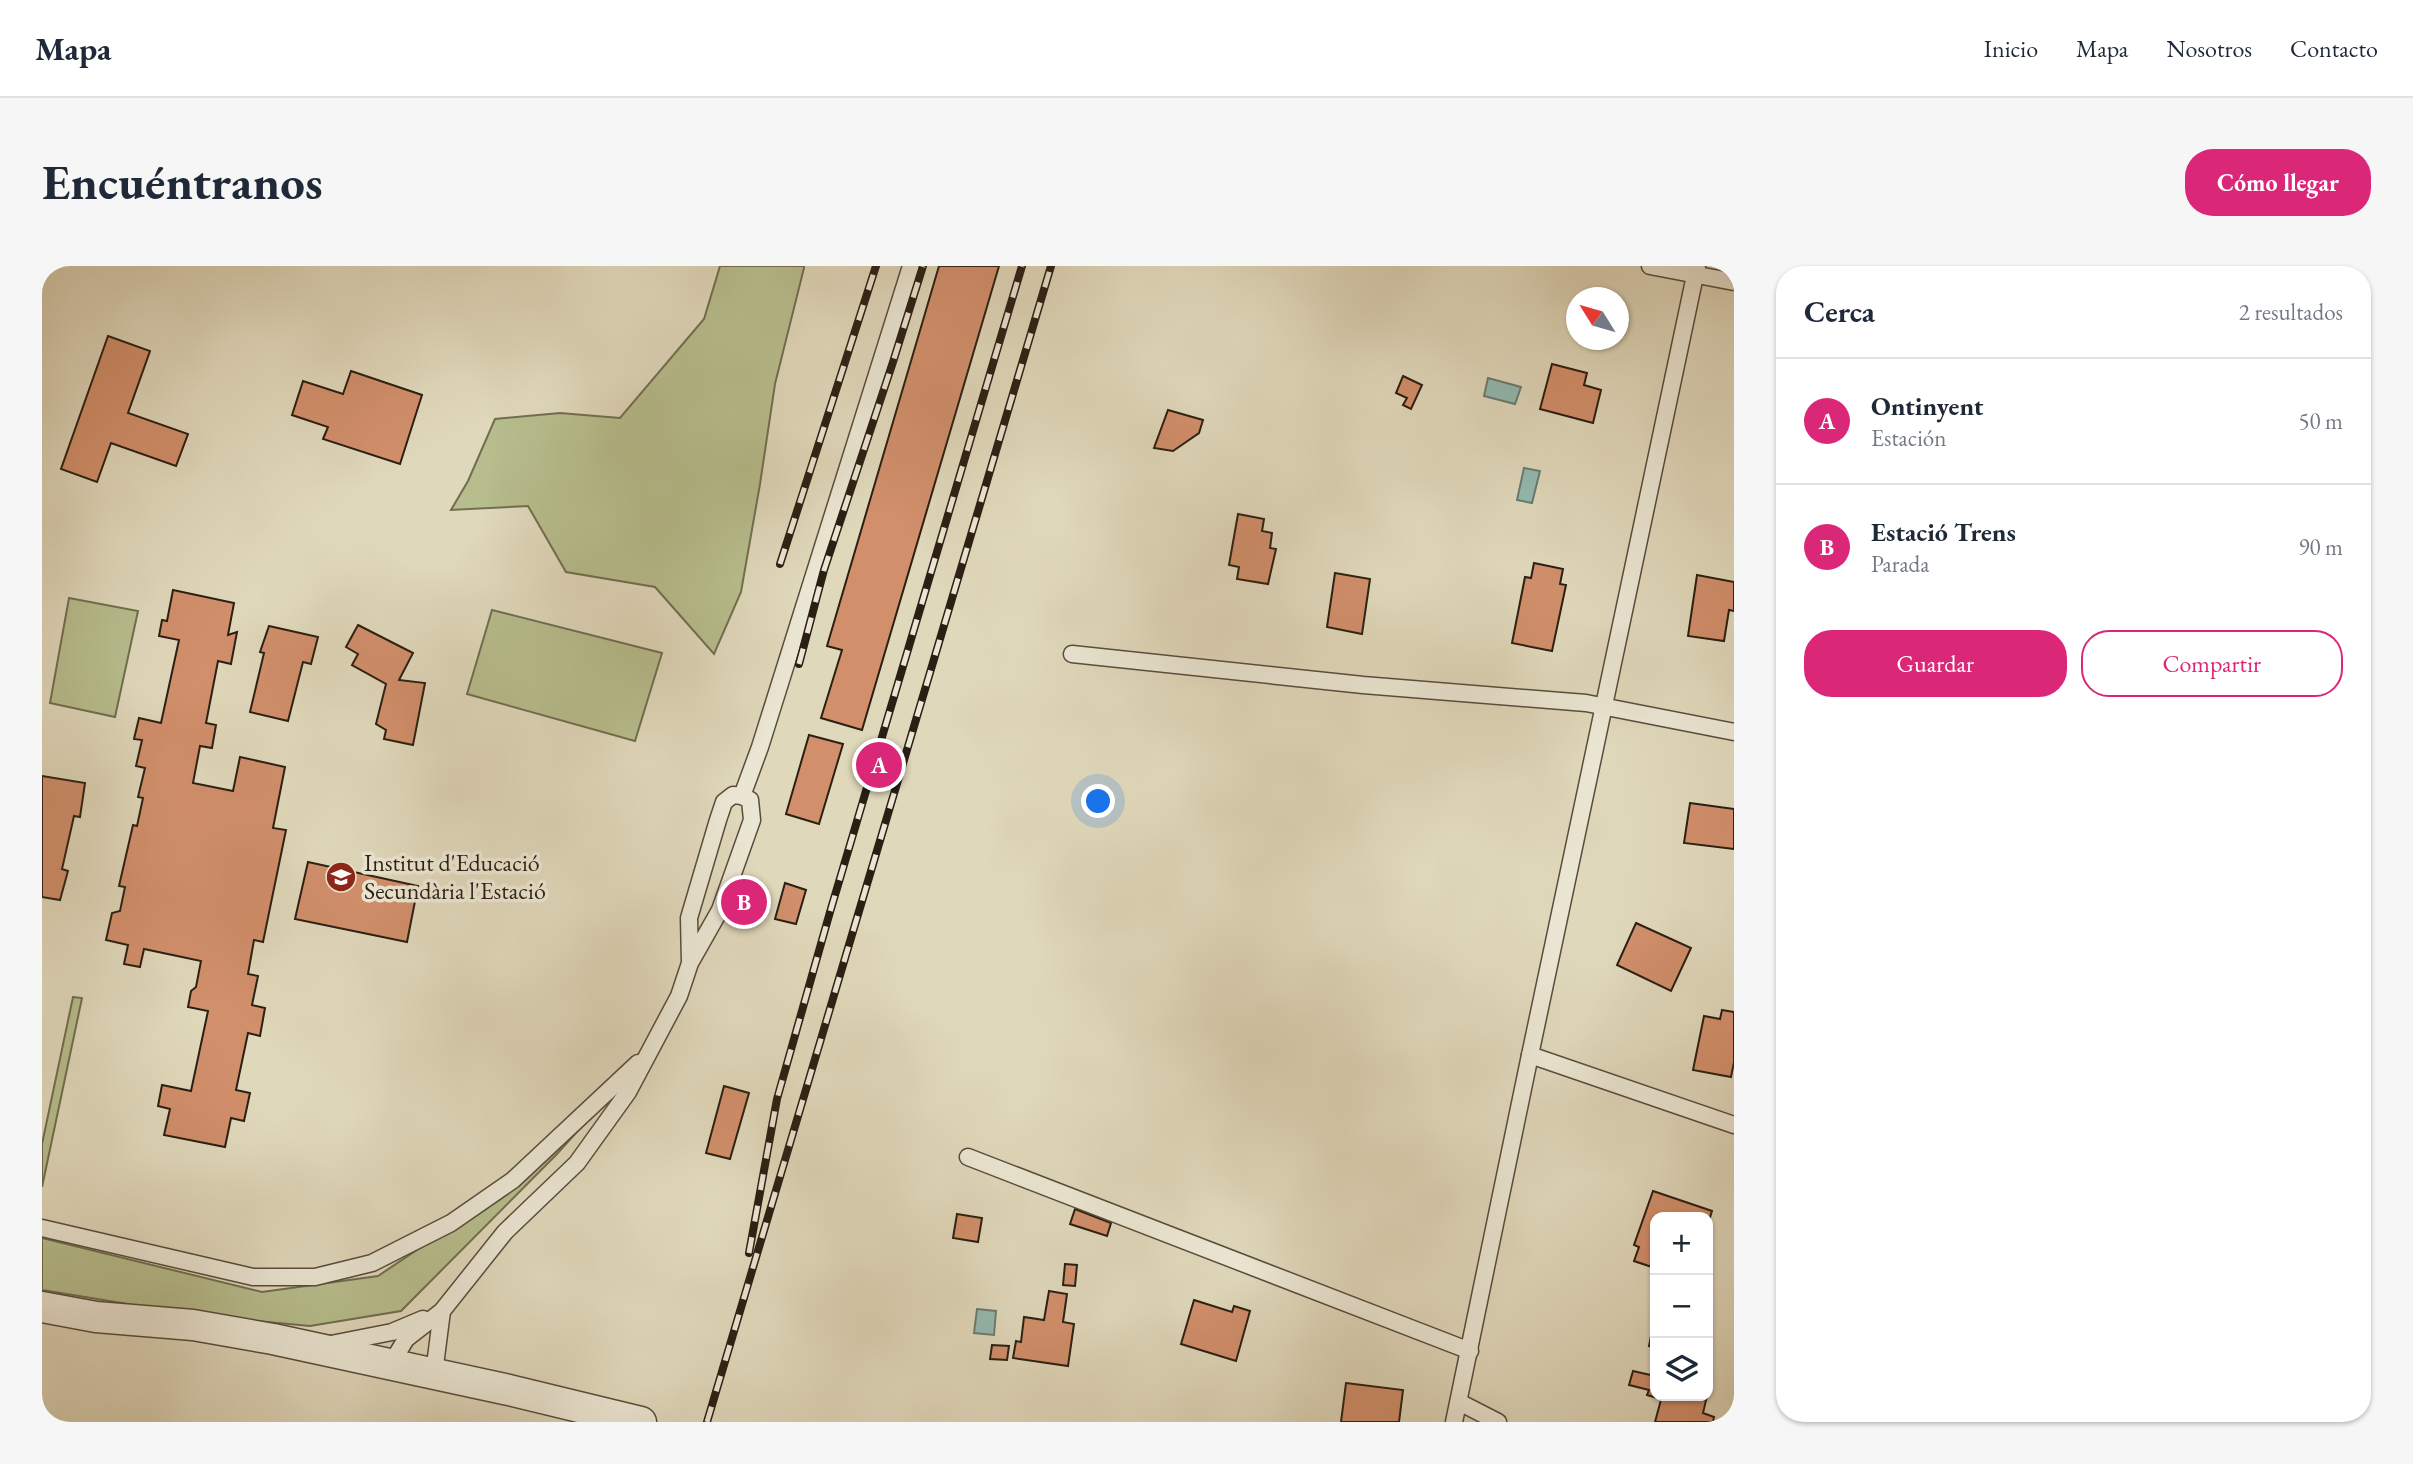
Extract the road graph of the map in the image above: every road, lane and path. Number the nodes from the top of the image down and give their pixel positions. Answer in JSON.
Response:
{"nodes":[{"id":1,"x":911,"y":266,"type":"edge"},
{"id":2,"x":1650,"y":266,"type":"edge"},
{"id":3,"x":1695,"y":271,"type":"edge"},
{"id":4,"x":1734,"y":282,"type":"edge"},
{"id":5,"x":1072,"y":654,"type":"dead end"},
{"id":6,"x":1604,"y":708,"type":"junction"},
{"id":7,"x":1734,"y":732,"type":"edge"},
{"id":8,"x":742,"y":796,"type":"junction"},
{"id":9,"x":690,"y":963,"type":"junction"},
{"id":10,"x":650,"y":1052,"type":"junction"},
{"id":11,"x":1530,"y":1055,"type":"junction"},
{"id":12,"x":1734,"y":1125,"type":"edge"},
{"id":13,"x":968,"y":1157,"type":"dead end"},
{"id":14,"x":42,"y":1228,"type":"edge"},
{"id":15,"x":42,"y":1307,"type":"edge"},
{"id":16,"x":442,"y":1311,"type":"junction"},
{"id":17,"x":313,"y":1348,"type":"junction"},
{"id":18,"x":1470,"y":1351,"type":"junction"},
{"id":19,"x":398,"y":1366,"type":"junction"},
{"id":20,"x":434,"y":1373,"type":"junction"},
{"id":21,"x":1459,"y":1402,"type":"junction"},
{"id":22,"x":641,"y":1422,"type":"edge"},
{"id":23,"x":1454,"y":1422,"type":"edge"},
{"id":24,"x":1498,"y":1422,"type":"edge"}],
"edges":[{"from":1,"to":8,"type":"lane"},
{"from":2,"to":3,"type":"lane"},
{"from":3,"to":4,"type":"lane"},
{"from":3,"to":6,"type":"lane"},
{"from":5,"to":6,"type":"lane"},
{"from":6,"to":7,"type":"lane"},
{"from":6,"to":11,"type":"lane"},
{"from":8,"to":9,"type":"lane"},
{"from":8,"to":9,"type":"lane"},
{"from":9,"to":10,"type":"lane"},
{"from":10,"to":14,"type":"lane"},
{"from":10,"to":16,"type":"lane"},
{"from":11,"to":12,"type":"lane"},
{"from":11,"to":18,"type":"lane"},
{"from":13,"to":18,"type":"lane"},
{"from":15,"to":17,"type":"street"},
{"from":16,"to":17,"type":"lane"},
{"from":16,"to":19,"type":"lane"},
{"from":16,"to":20,"type":"lane"},
{"from":17,"to":19,"type":"street"},
{"from":18,"to":21,"type":"lane"},
{"from":19,"to":20,"type":"street"},
{"from":20,"to":22,"type":"street"},
{"from":21,"to":23,"type":"lane"},
{"from":21,"to":24,"type":"lane"}]}
